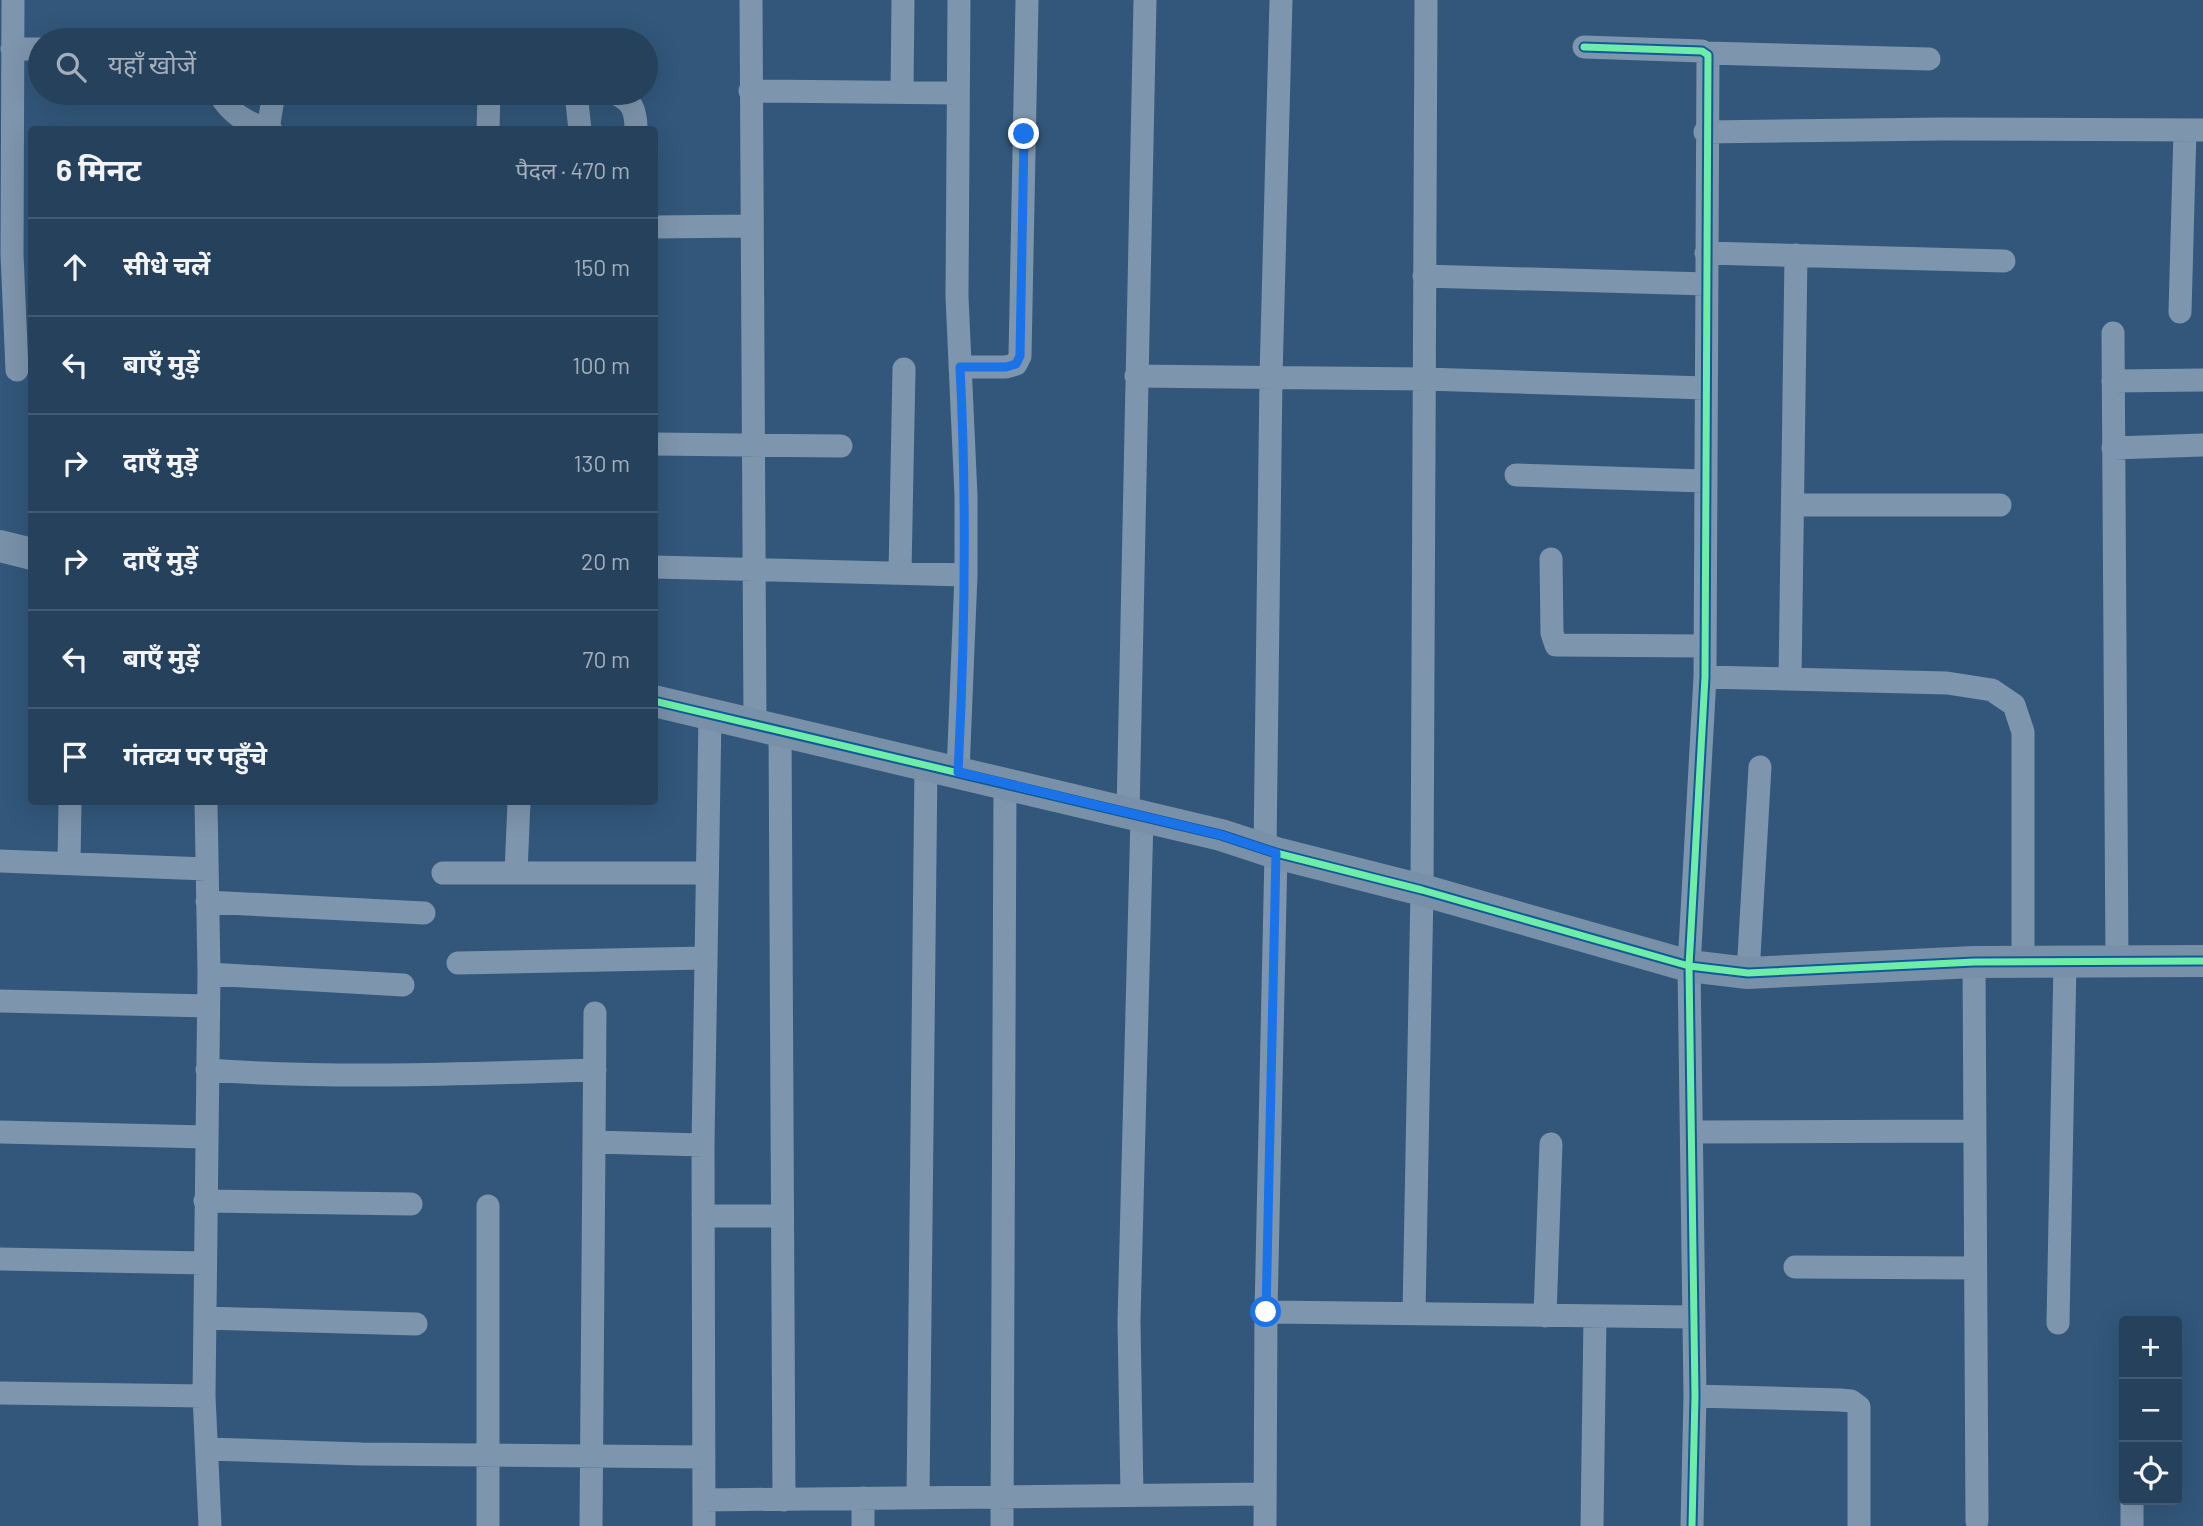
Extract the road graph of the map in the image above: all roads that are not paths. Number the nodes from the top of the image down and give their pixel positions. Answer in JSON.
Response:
{"nodes":[{"id":1,"x":13,"y":0,"type":"edge"},
{"id":2,"x":751,"y":0,"type":"edge"},
{"id":3,"x":903,"y":0,"type":"edge"},
{"id":4,"x":959,"y":0,"type":"edge"},
{"id":5,"x":1027,"y":0,"type":"edge"},
{"id":6,"x":1144,"y":0,"type":"edge"},
{"id":7,"x":1281,"y":0,"type":"edge"},
{"id":8,"x":1426,"y":0,"type":"edge"},
{"id":9,"x":1584,"y":47,"type":"dead end"},
{"id":10,"x":12,"y":49,"type":"junction"},
{"id":11,"x":28,"y":49,"type":"edge"},
{"id":12,"x":1707,"y":53,"type":"junction"},
{"id":13,"x":1929,"y":60,"type":"dead end"},
{"id":14,"x":750,"y":91,"type":"junction"},
{"id":15,"x":6,"y":92,"type":"edge"},
{"id":16,"x":902,"y":92,"type":"junction"},
{"id":17,"x":958,"y":93,"type":"junction"},
{"id":18,"x":226,"y":105,"type":"edge"},
{"id":19,"x":272,"y":105,"type":"edge"},
{"id":20,"x":489,"y":105,"type":"edge"},
{"id":21,"x":577,"y":105,"type":"edge"},
{"id":22,"x":631,"y":105,"type":"edge"},
{"id":23,"x":261,"y":126,"type":"edge"},
{"id":24,"x":269,"y":126,"type":"edge"},
{"id":25,"x":488,"y":126,"type":"edge"},
{"id":26,"x":580,"y":126,"type":"edge"},
{"id":27,"x":636,"y":126,"type":"edge"},
{"id":28,"x":2194,"y":130,"type":"edge"},
{"id":29,"x":1706,"y":132,"type":"junction"},
{"id":30,"x":21,"y":177,"type":"edge"},
{"id":31,"x":751,"y":226,"type":"junction"},
{"id":32,"x":658,"y":227,"type":"edge"},
{"id":33,"x":1706,"y":253,"type":"junction"},
{"id":34,"x":6,"y":254,"type":"edge"},
{"id":35,"x":1796,"y":255,"type":"junction"},
{"id":36,"x":2004,"y":261,"type":"dead end"},
{"id":37,"x":1424,"y":276,"type":"junction"},
{"id":38,"x":1707,"y":284,"type":"junction"},
{"id":39,"x":2180,"y":312,"type":"dead end"},
{"id":40,"x":2113,"y":333,"type":"dead end"},
{"id":41,"x":960,"y":367,"type":"junction"},
{"id":42,"x":904,"y":369,"type":"dead end"},
{"id":43,"x":16,"y":370,"type":"edge"},
{"id":44,"x":1136,"y":376,"type":"junction"},
{"id":45,"x":1271,"y":377,"type":"junction"},
{"id":46,"x":1426,"y":379,"type":"junction"},
{"id":47,"x":2203,"y":380,"type":"edge"},
{"id":48,"x":2113,"y":381,"type":"junction"},
{"id":49,"x":1704,"y":388,"type":"junction"},
{"id":50,"x":658,"y":444,"type":"edge"},
{"id":51,"x":752,"y":445,"type":"junction"},
{"id":52,"x":2203,"y":445,"type":"edge"},
{"id":53,"x":841,"y":446,"type":"dead end"},
{"id":54,"x":2113,"y":448,"type":"junction"},
{"id":55,"x":1516,"y":475,"type":"dead end"},
{"id":56,"x":1704,"y":481,"type":"junction"},
{"id":57,"x":1793,"y":505,"type":"junction"},
{"id":58,"x":2000,"y":505,"type":"dead end"},
{"id":59,"x":0,"y":546,"type":"edge"},
{"id":60,"x":28,"y":553,"type":"edge"},
{"id":61,"x":1551,"y":559,"type":"dead end"},
{"id":62,"x":658,"y":567,"type":"edge"},
{"id":63,"x":752,"y":568,"type":"junction"},
{"id":64,"x":900,"y":572,"type":"junction"},
{"id":65,"x":966,"y":575,"type":"junction"},
{"id":66,"x":1704,"y":646,"type":"junction"},
{"id":67,"x":1704,"y":677,"type":"junction"},
{"id":68,"x":1790,"y":679,"type":"junction"},
{"id":69,"x":658,"y":702,"type":"edge"},
{"id":70,"x":710,"y":714,"type":"junction"},
{"id":71,"x":767,"y":726,"type":"junction"},
{"id":72,"x":926,"y":763,"type":"junction"},
{"id":73,"x":1760,"y":767,"type":"dead end"},
{"id":74,"x":958,"y":772,"type":"junction"},
{"id":75,"x":1005,"y":783,"type":"junction"},
{"id":76,"x":70,"y":805,"type":"edge"},
{"id":77,"x":206,"y":805,"type":"edge"},
{"id":78,"x":519,"y":805,"type":"edge"},
{"id":79,"x":1135,"y":816,"type":"junction"},
{"id":80,"x":1271,"y":851,"type":"junction"},
{"id":81,"x":0,"y":861,"type":"edge"},
{"id":82,"x":69,"y":863,"type":"junction"},
{"id":83,"x":206,"y":869,"type":"junction"},
{"id":84,"x":516,"y":872,"type":"junction"},
{"id":85,"x":443,"y":873,"type":"dead end"},
{"id":86,"x":707,"y":873,"type":"junction"},
{"id":87,"x":1422,"y":890,"type":"junction"},
{"id":88,"x":207,"y":902,"type":"junction"},
{"id":89,"x":424,"y":913,"type":"dead end"},
{"id":90,"x":705,"y":958,"type":"junction"},
{"id":91,"x":2065,"y":961,"type":"junction"},
{"id":92,"x":2117,"y":961,"type":"junction"},
{"id":93,"x":2203,"y":961,"type":"edge"},
{"id":94,"x":1974,"y":962,"type":"junction"},
{"id":95,"x":2023,"y":962,"type":"junction"},
{"id":96,"x":458,"y":963,"type":"dead end"},
{"id":97,"x":1689,"y":966,"type":"junction"},
{"id":98,"x":1748,"y":973,"type":"junction"},
{"id":99,"x":209,"y":974,"type":"junction"},
{"id":100,"x":403,"y":985,"type":"dead end"},
{"id":101,"x":0,"y":1001,"type":"edge"},
{"id":102,"x":208,"y":1006,"type":"junction"},
{"id":103,"x":0,"y":1010,"type":"edge"},
{"id":104,"x":595,"y":1013,"type":"dead end"},
{"id":105,"x":207,"y":1070,"type":"junction"},
{"id":106,"x":595,"y":1070,"type":"junction"},
{"id":107,"x":1974,"y":1131,"type":"junction"},
{"id":108,"x":0,"y":1132,"type":"edge"},
{"id":109,"x":1694,"y":1132,"type":"junction"},
{"id":110,"x":206,"y":1137,"type":"junction"},
{"id":111,"x":594,"y":1142,"type":"junction"},
{"id":112,"x":1551,"y":1144,"type":"dead end"},
{"id":113,"x":703,"y":1145,"type":"junction"},
{"id":114,"x":205,"y":1201,"type":"junction"},
{"id":115,"x":411,"y":1204,"type":"dead end"},
{"id":116,"x":488,"y":1206,"type":"dead end"},
{"id":117,"x":703,"y":1216,"type":"junction"},
{"id":118,"x":781,"y":1216,"type":"junction"},
{"id":119,"x":0,"y":1259,"type":"edge"},
{"id":120,"x":205,"y":1263,"type":"junction"},
{"id":121,"x":1795,"y":1266,"type":"dead end"},
{"id":122,"x":1974,"y":1268,"type":"junction"},
{"id":123,"x":1266,"y":1312,"type":"junction"},
{"id":124,"x":1414,"y":1313,"type":"junction"},
{"id":125,"x":1545,"y":1316,"type":"junction"},
{"id":126,"x":1595,"y":1316,"type":"junction"},
{"id":127,"x":1693,"y":1317,"type":"junction"},
{"id":128,"x":206,"y":1318,"type":"junction"},
{"id":129,"x":2057,"y":1323,"type":"dead end"},
{"id":130,"x":416,"y":1324,"type":"dead end"},
{"id":131,"x":0,"y":1393,"type":"edge"},
{"id":132,"x":204,"y":1396,"type":"junction"},
{"id":133,"x":1695,"y":1396,"type":"junction"},
{"id":134,"x":208,"y":1448,"type":"junction"},
{"id":135,"x":488,"y":1454,"type":"junction"},
{"id":136,"x":592,"y":1457,"type":"junction"},
{"id":137,"x":704,"y":1457,"type":"junction"},
{"id":138,"x":1265,"y":1494,"type":"junction"},
{"id":139,"x":1132,"y":1495,"type":"junction"},
{"id":140,"x":863,"y":1498,"type":"junction"},
{"id":141,"x":918,"y":1498,"type":"junction"},
{"id":142,"x":1001,"y":1498,"type":"junction"},
{"id":143,"x":704,"y":1500,"type":"junction"},
{"id":144,"x":783,"y":1500,"type":"junction"},
{"id":145,"x":2132,"y":1505,"type":"edge"},
{"id":146,"x":1977,"y":1521,"type":"dead end"},
{"id":147,"x":210,"y":1526,"type":"edge"},
{"id":148,"x":488,"y":1526,"type":"edge"},
{"id":149,"x":591,"y":1526,"type":"edge"},
{"id":150,"x":704,"y":1526,"type":"edge"},
{"id":151,"x":863,"y":1526,"type":"edge"},
{"id":152,"x":1002,"y":1526,"type":"edge"},
{"id":153,"x":1265,"y":1526,"type":"edge"},
{"id":154,"x":1592,"y":1526,"type":"edge"},
{"id":155,"x":1692,"y":1526,"type":"edge"},
{"id":156,"x":1859,"y":1526,"type":"edge"},
{"id":157,"x":2132,"y":1526,"type":"edge"}],
"edges":[{"from":1,"to":10,"type":"street"},
{"from":2,"to":14,"type":"street"},
{"from":3,"to":16,"type":"street"},
{"from":4,"to":17,"type":"street"},
{"from":5,"to":41,"type":"street"},
{"from":6,"to":44,"type":"street"},
{"from":7,"to":45,"type":"street"},
{"from":8,"to":37,"type":"street"},
{"from":9,"to":12,"type":"street"},
{"from":10,"to":11,"type":"street"},
{"from":10,"to":15,"type":"street"},
{"from":12,"to":13,"type":"street"},
{"from":12,"to":29,"type":"street"},
{"from":14,"to":16,"type":"street"},
{"from":14,"to":31,"type":"street"},
{"from":15,"to":30,"type":"street"},
{"from":16,"to":17,"type":"street"},
{"from":17,"to":41,"type":"street"},
{"from":18,"to":23,"type":"street"},
{"from":19,"to":24,"type":"street"},
{"from":20,"to":25,"type":"street"},
{"from":21,"to":26,"type":"street"},
{"from":22,"to":27,"type":"street"},
{"from":28,"to":29,"type":"street"},
{"from":28,"to":39,"type":"street"},
{"from":29,"to":33,"type":"street"},
{"from":30,"to":34,"type":"street"},
{"from":31,"to":32,"type":"street"},
{"from":31,"to":51,"type":"street"},
{"from":33,"to":35,"type":"street"},
{"from":33,"to":38,"type":"street"},
{"from":34,"to":43,"type":"street"},
{"from":35,"to":36,"type":"street"},
{"from":35,"to":57,"type":"street"},
{"from":37,"to":38,"type":"street"},
{"from":37,"to":46,"type":"street"},
{"from":38,"to":49,"type":"street"},
{"from":40,"to":48,"type":"street"},
{"from":41,"to":65,"type":"street"},
{"from":42,"to":64,"type":"street"},
{"from":44,"to":45,"type":"street"},
{"from":44,"to":79,"type":"street"},
{"from":45,"to":46,"type":"street"},
{"from":45,"to":80,"type":"street"},
{"from":46,"to":49,"type":"street"},
{"from":46,"to":87,"type":"street"},
{"from":47,"to":48,"type":"street"},
{"from":48,"to":54,"type":"street"},
{"from":49,"to":56,"type":"street"},
{"from":50,"to":51,"type":"street"},
{"from":51,"to":53,"type":"street"},
{"from":51,"to":63,"type":"street"},
{"from":52,"to":54,"type":"street"},
{"from":54,"to":92,"type":"street"},
{"from":55,"to":56,"type":"street"},
{"from":56,"to":66,"type":"street"},
{"from":57,"to":58,"type":"street"},
{"from":57,"to":68,"type":"street"},
{"from":59,"to":60,"type":"street"},
{"from":61,"to":66,"type":"street"},
{"from":62,"to":63,"type":"street"},
{"from":63,"to":64,"type":"street"},
{"from":63,"to":71,"type":"street"},
{"from":64,"to":65,"type":"street"},
{"from":65,"to":74,"type":"street"},
{"from":66,"to":67,"type":"street"},
{"from":67,"to":68,"type":"street"},
{"from":67,"to":97,"type":"street"},
{"from":68,"to":95,"type":"street"},
{"from":69,"to":70,"type":"street"},
{"from":70,"to":71,"type":"street"},
{"from":70,"to":86,"type":"street"},
{"from":71,"to":72,"type":"street"},
{"from":71,"to":118,"type":"street"},
{"from":72,"to":74,"type":"street"},
{"from":72,"to":141,"type":"street"},
{"from":73,"to":98,"type":"street"},
{"from":74,"to":75,"type":"street"},
{"from":75,"to":79,"type":"street"},
{"from":75,"to":142,"type":"street"},
{"from":76,"to":82,"type":"street"},
{"from":77,"to":83,"type":"street"},
{"from":78,"to":84,"type":"street"},
{"from":79,"to":80,"type":"street"},
{"from":79,"to":139,"type":"street"},
{"from":80,"to":87,"type":"street"},
{"from":80,"to":123,"type":"street"},
{"from":81,"to":82,"type":"street"},
{"from":82,"to":83,"type":"street"},
{"from":83,"to":88,"type":"street"},
{"from":84,"to":85,"type":"street"},
{"from":84,"to":86,"type":"street"},
{"from":86,"to":90,"type":"street"},
{"from":87,"to":97,"type":"street"},
{"from":87,"to":124,"type":"street"},
{"from":88,"to":89,"type":"street"},
{"from":88,"to":99,"type":"street"},
{"from":90,"to":96,"type":"street"},
{"from":90,"to":113,"type":"street"},
{"from":91,"to":92,"type":"street"},
{"from":91,"to":95,"type":"street"},
{"from":91,"to":129,"type":"street"},
{"from":92,"to":93,"type":"street"},
{"from":94,"to":95,"type":"street"},
{"from":94,"to":98,"type":"street"},
{"from":94,"to":107,"type":"street"},
{"from":97,"to":98,"type":"street"},
{"from":97,"to":109,"type":"street"},
{"from":99,"to":100,"type":"street"},
{"from":99,"to":102,"type":"street"},
{"from":101,"to":102,"type":"street"},
{"from":101,"to":103,"type":"street"},
{"from":102,"to":105,"type":"street"},
{"from":104,"to":106,"type":"street"},
{"from":105,"to":106,"type":"street"},
{"from":105,"to":110,"type":"street"},
{"from":106,"to":111,"type":"street"},
{"from":107,"to":109,"type":"street"},
{"from":107,"to":122,"type":"street"},
{"from":108,"to":110,"type":"street"},
{"from":109,"to":127,"type":"street"},
{"from":110,"to":114,"type":"street"},
{"from":111,"to":113,"type":"street"},
{"from":111,"to":136,"type":"street"},
{"from":112,"to":125,"type":"street"},
{"from":113,"to":117,"type":"street"},
{"from":114,"to":115,"type":"street"},
{"from":114,"to":120,"type":"street"},
{"from":116,"to":135,"type":"street"},
{"from":117,"to":118,"type":"street"},
{"from":117,"to":137,"type":"street"},
{"from":118,"to":144,"type":"street"},
{"from":119,"to":120,"type":"street"},
{"from":120,"to":128,"type":"street"},
{"from":121,"to":122,"type":"street"},
{"from":122,"to":146,"type":"street"},
{"from":123,"to":124,"type":"street"},
{"from":123,"to":138,"type":"street"},
{"from":124,"to":125,"type":"street"},
{"from":125,"to":126,"type":"street"},
{"from":126,"to":127,"type":"street"},
{"from":126,"to":154,"type":"street"},
{"from":127,"to":133,"type":"street"},
{"from":128,"to":130,"type":"street"},
{"from":128,"to":132,"type":"street"},
{"from":131,"to":132,"type":"street"},
{"from":132,"to":134,"type":"street"},
{"from":133,"to":155,"type":"street"},
{"from":133,"to":156,"type":"street"},
{"from":134,"to":135,"type":"street"},
{"from":134,"to":147,"type":"street"},
{"from":135,"to":136,"type":"street"},
{"from":135,"to":148,"type":"street"},
{"from":136,"to":137,"type":"street"},
{"from":136,"to":149,"type":"street"},
{"from":137,"to":143,"type":"street"},
{"from":138,"to":139,"type":"street"},
{"from":138,"to":153,"type":"street"},
{"from":139,"to":142,"type":"street"},
{"from":140,"to":141,"type":"street"},
{"from":140,"to":144,"type":"street"},
{"from":140,"to":151,"type":"street"},
{"from":141,"to":142,"type":"street"},
{"from":142,"to":152,"type":"street"},
{"from":143,"to":144,"type":"street"},
{"from":143,"to":150,"type":"street"},
{"from":145,"to":157,"type":"street"}]}
